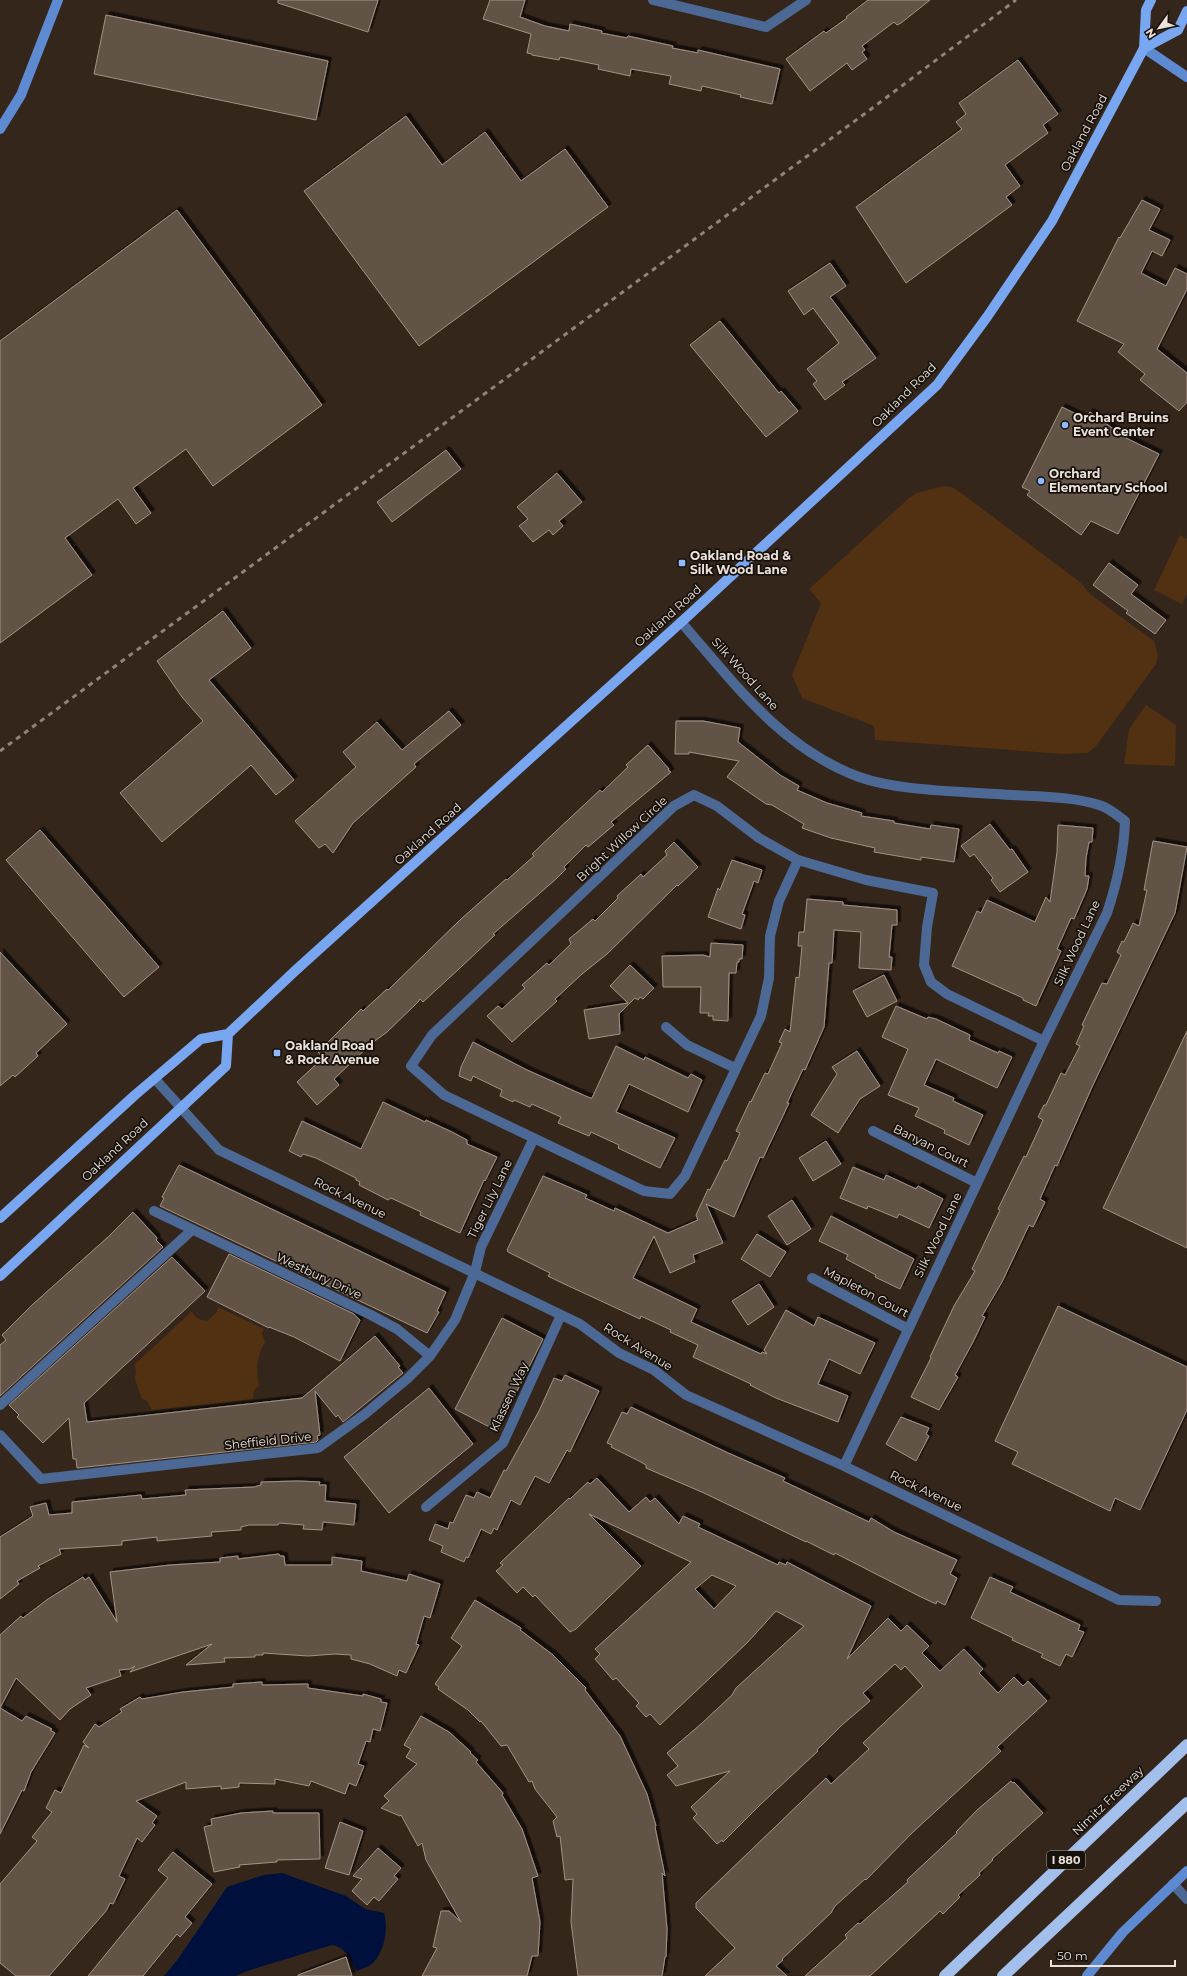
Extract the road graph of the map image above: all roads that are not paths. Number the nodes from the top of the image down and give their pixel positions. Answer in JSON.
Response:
{"nodes":[{"id":1,"x":58,"y":0,"type":"edge"},
{"id":2,"x":653,"y":0,"type":"edge"},
{"id":3,"x":806,"y":0,"type":"edge"},
{"id":4,"x":1151,"y":0,"type":"edge"},
{"id":5,"x":1187,"y":11,"type":"edge"},
{"id":6,"x":1144,"y":48,"type":"junction"},
{"id":7,"x":1187,"y":77,"type":"edge"},
{"id":8,"x":0,"y":129,"type":"edge"},
{"id":9,"x":681,"y":622,"type":"junction"},
{"id":10,"x":798,"y":860,"type":"junction"},
{"id":11,"x":666,"y":1027,"type":"dead end"},
{"id":12,"x":228,"y":1034,"type":"junction"},
{"id":13,"x":1044,"y":1041,"type":"junction"},
{"id":14,"x":735,"y":1068,"type":"junction"},
{"id":15,"x":155,"y":1079,"type":"junction"},
{"id":16,"x":180,"y":1107,"type":"junction"},
{"id":17,"x":873,"y":1131,"type":"dead end"},
{"id":18,"x":534,"y":1138,"type":"junction"},
{"id":19,"x":977,"y":1183,"type":"junction"},
{"id":20,"x":154,"y":1211,"type":"dead end"},
{"id":21,"x":0,"y":1218,"type":"edge"},
{"id":22,"x":192,"y":1230,"type":"junction"},
{"id":23,"x":475,"y":1272,"type":"junction"},
{"id":24,"x":0,"y":1276,"type":"edge"},
{"id":25,"x":812,"y":1278,"type":"dead end"},
{"id":26,"x":561,"y":1315,"type":"junction"},
{"id":27,"x":908,"y":1328,"type":"junction"},
{"id":28,"x":430,"y":1356,"type":"junction"},
{"id":29,"x":0,"y":1405,"type":"edge"},
{"id":30,"x":0,"y":1435,"type":"edge"},
{"id":31,"x":844,"y":1466,"type":"junction"},
{"id":32,"x":426,"y":1506,"type":"dead end"},
{"id":33,"x":1156,"y":1601,"type":"dead end"},
{"id":34,"x":1187,"y":1745,"type":"edge"},
{"id":35,"x":1187,"y":1803,"type":"edge"},
{"id":36,"x":1187,"y":1871,"type":"edge"},
{"id":37,"x":1173,"y":1884,"type":"junction"},
{"id":38,"x":1187,"y":1899,"type":"edge"},
{"id":39,"x":945,"y":1976,"type":"edge"},
{"id":40,"x":1003,"y":1976,"type":"edge"},
{"id":41,"x":1086,"y":1976,"type":"edge"}],
"edges":[{"from":1,"to":8,"type":"street"},
{"from":2,"to":3,"type":"street"},
{"from":4,"to":6,"type":"main road","name":"Oakland Road"},
{"from":5,"to":6,"type":"main road"},
{"from":6,"to":7,"type":"street"},
{"from":6,"to":9,"type":"main road","name":"Oakland Road"},
{"from":9,"to":12,"type":"main road","name":"Oakland Road"},
{"from":9,"to":13,"type":"street","name":"Silk Wood Lane"},
{"from":10,"to":13,"type":"street"},
{"from":10,"to":14,"type":"street","name":"Bright Willow Circle"},
{"from":10,"to":18,"type":"street","name":"Bright Willow Circle"},
{"from":11,"to":14,"type":"street"},
{"from":12,"to":15,"type":"main road"},
{"from":12,"to":16,"type":"main road","name":"Oakland Road"},
{"from":13,"to":19,"type":"street","name":"Silk Wood Lane"},
{"from":14,"to":18,"type":"street","name":"Bright Willow Circle"},
{"from":15,"to":16,"type":"street","name":"Rock Avenue"},
{"from":15,"to":21,"type":"main road"},
{"from":16,"to":23,"type":"street","name":"Rock Avenue"},
{"from":16,"to":24,"type":"main road","name":"Oakland Road"},
{"from":17,"to":19,"type":"street","name":"Banyan Court"},
{"from":18,"to":23,"type":"street","name":"Tiger Lily Lane"},
{"from":19,"to":27,"type":"street","name":"Silk Wood Lane"},
{"from":20,"to":22,"type":"street","name":"Westbury Drive"},
{"from":22,"to":28,"type":"street","name":"Westbury Drive"},
{"from":22,"to":29,"type":"street"},
{"from":23,"to":26,"type":"street","name":"Rock Avenue"},
{"from":23,"to":28,"type":"street","name":"Sheffield Drive"},
{"from":25,"to":27,"type":"street","name":"Mapleton Court"},
{"from":26,"to":31,"type":"street","name":"Rock Avenue"},
{"from":26,"to":32,"type":"street","name":"Klassen Way"},
{"from":27,"to":31,"type":"street","name":"Silk Wood Lane"},
{"from":28,"to":30,"type":"street","name":"Sheffield Drive"},
{"from":31,"to":33,"type":"street","name":"Rock Avenue"},
{"from":34,"to":39,"type":"highway","name":"Nimitz Freeway","number":"I 880"},
{"from":35,"to":40,"type":"highway"},
{"from":36,"to":37,"type":"street"},
{"from":37,"to":38,"type":"street"},
{"from":37,"to":41,"type":"street"}]}
